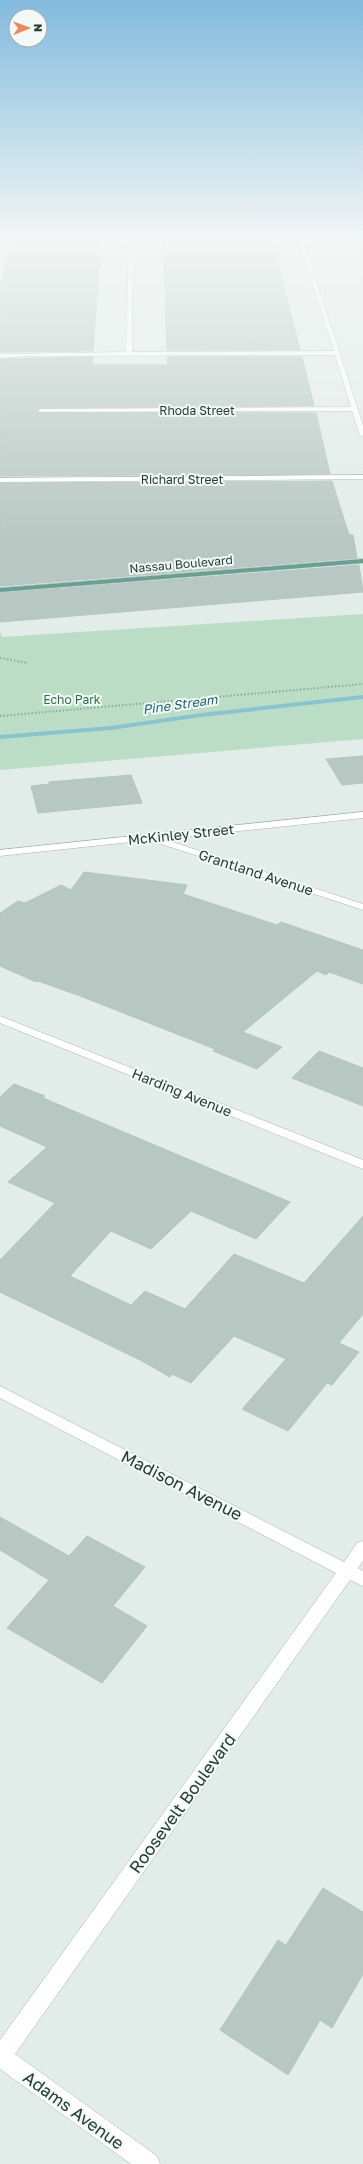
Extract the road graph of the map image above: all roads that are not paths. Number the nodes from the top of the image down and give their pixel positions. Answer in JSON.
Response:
{"nodes":[{"id":1,"x":129,"y":339,"type":"edge"},
{"id":2,"x":332,"y":339,"type":"edge"},
{"id":3,"x":336,"y":353,"type":"junction"},
{"id":4,"x":129,"y":354,"type":"junction"},
{"id":5,"x":0,"y":356,"type":"edge"},
{"id":6,"x":354,"y":410,"type":"junction"},
{"id":7,"x":40,"y":411,"type":"dead end"},
{"id":8,"x":363,"y":435,"type":"edge"},
{"id":9,"x":363,"y":477,"type":"edge"},
{"id":10,"x":0,"y":480,"type":"edge"},
{"id":11,"x":363,"y":562,"type":"edge"},
{"id":12,"x":0,"y":590,"type":"edge"},
{"id":13,"x":363,"y":815,"type":"edge"},
{"id":14,"x":148,"y":837,"type":"junction"},
{"id":15,"x":0,"y":853,"type":"edge"},
{"id":16,"x":363,"y":907,"type":"edge"},
{"id":17,"x":0,"y":1019,"type":"edge"},
{"id":18,"x":363,"y":1165,"type":"edge"},
{"id":19,"x":0,"y":1391,"type":"edge"},
{"id":20,"x":363,"y":1548,"type":"edge"},
{"id":21,"x":355,"y":1575,"type":"edge"},
{"id":22,"x":0,"y":2057,"type":"edge"},
{"id":23,"x":149,"y":2164,"type":"edge"}],
"edges":[{"from":1,"to":4,"type":"street"},
{"from":2,"to":3,"type":"street"},
{"from":3,"to":4,"type":"street"},
{"from":3,"to":6,"type":"street"},
{"from":4,"to":5,"type":"street"},
{"from":6,"to":7,"type":"street","name":"Rhoda Street"},
{"from":6,"to":8,"type":"street"},
{"from":9,"to":10,"type":"street","name":"Richard Street"},
{"from":11,"to":12,"type":"main road","name":"Nassau Boulevard"},
{"from":13,"to":14,"type":"street","name":"McKinley Street"},
{"from":14,"to":15,"type":"street","name":"McKinley Street"},
{"from":14,"to":16,"type":"street","name":"Grantland Avenue"},
{"from":17,"to":18,"type":"street","name":"Harding Avenue"},
{"from":19,"to":21,"type":"street","name":"Madison Avenue"},
{"from":20,"to":21,"type":"street","name":"Roosevelt Boulevard"},
{"from":21,"to":22,"type":"street","name":"Roosevelt Boulevard"},
{"from":22,"to":23,"type":"street","name":"Adams Avenue"}]}
